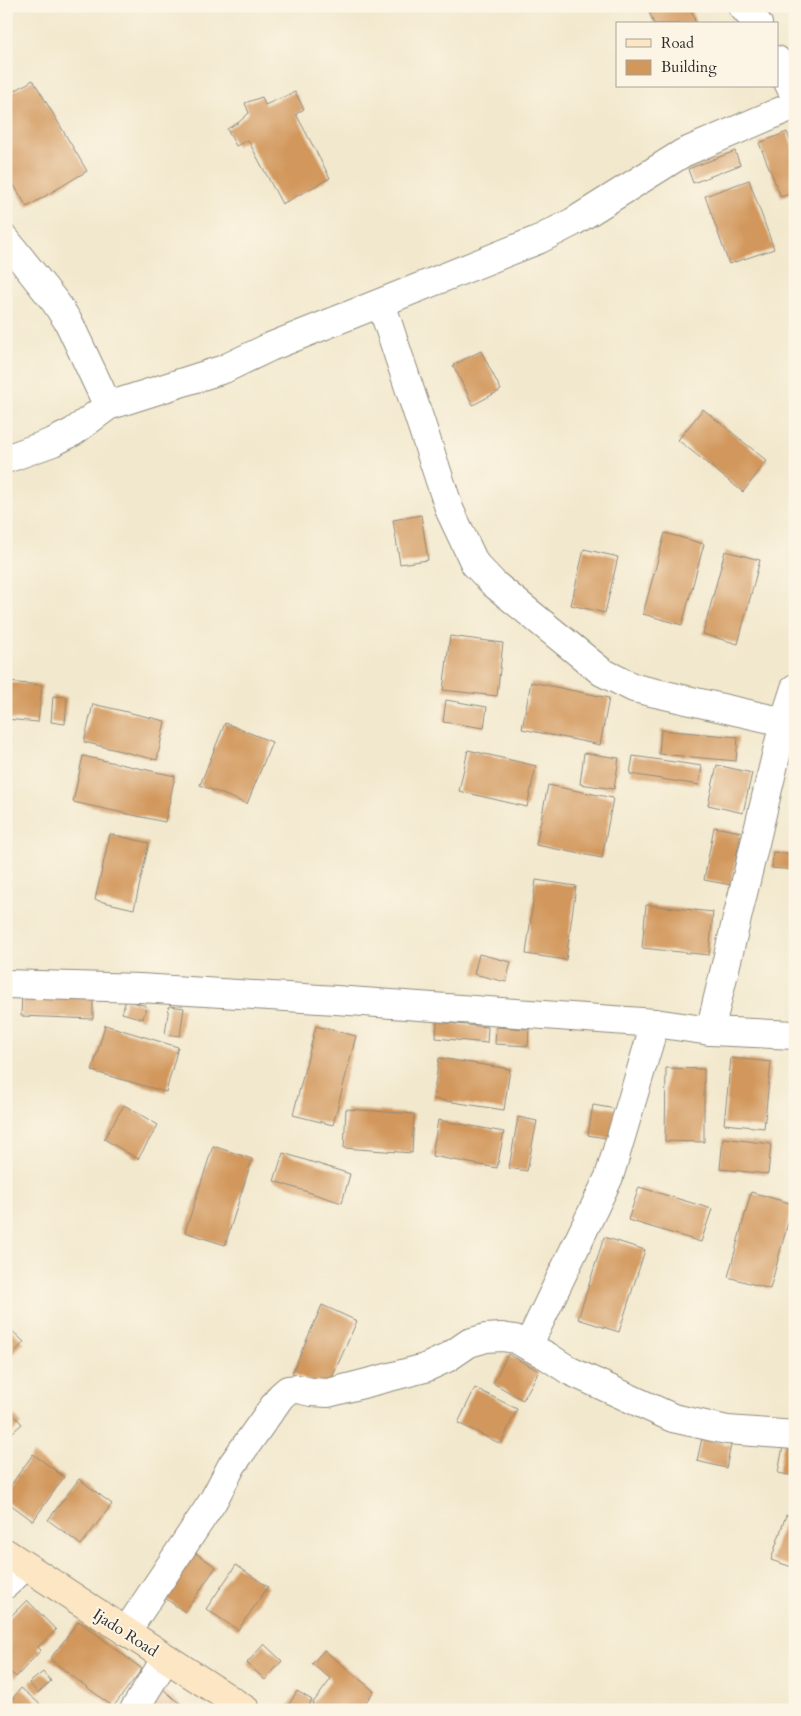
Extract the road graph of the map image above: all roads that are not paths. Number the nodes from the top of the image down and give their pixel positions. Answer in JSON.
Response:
{"nodes":[{"id":1,"x":742,"y":6,"type":"edge"},
{"id":2,"x":756,"y":22,"type":"edge"},
{"id":3,"x":778,"y":62,"type":"edge"},
{"id":4,"x":795,"y":96,"type":"edge"},
{"id":5,"x":795,"y":105,"type":"edge"},
{"id":6,"x":6,"y":240,"type":"edge"},
{"id":7,"x":381,"y":304,"type":"junction"},
{"id":8,"x":108,"y":406,"type":"junction"},
{"id":9,"x":6,"y":460,"type":"edge"},
{"id":10,"x":795,"y":688,"type":"edge"},
{"id":11,"x":784,"y":722,"type":"junction"},
{"id":12,"x":6,"y":984,"type":"edge"},
{"id":13,"x":656,"y":1023,"type":"junction"},
{"id":14,"x":710,"y":1031,"type":"junction"},
{"id":15,"x":795,"y":1035,"type":"edge"},
{"id":16,"x":528,"y":1346,"type":"junction"},
{"id":17,"x":795,"y":1435,"type":"edge"},
{"id":18,"x":13,"y":1568,"type":"edge"},
{"id":19,"x":126,"y":1632,"type":"junction"},
{"id":20,"x":166,"y":1658,"type":"junction"},
{"id":21,"x":134,"y":1710,"type":"edge"},
{"id":22,"x":246,"y":1710,"type":"edge"}],
"edges":[{"from":1,"to":2,"type":"street"},
{"from":3,"to":4,"type":"street"},
{"from":5,"to":7,"type":"street"},
{"from":6,"to":8,"type":"street"},
{"from":7,"to":8,"type":"street"},
{"from":7,"to":11,"type":"street"},
{"from":8,"to":9,"type":"street"},
{"from":10,"to":11,"type":"street"},
{"from":11,"to":14,"type":"street"},
{"from":12,"to":13,"type":"street"},
{"from":13,"to":14,"type":"street"},
{"from":13,"to":16,"type":"street"},
{"from":14,"to":15,"type":"street"},
{"from":16,"to":17,"type":"street"},
{"from":16,"to":19,"type":"street"},
{"from":18,"to":19,"type":"street","name":"Ijado Road"},
{"from":19,"to":20,"type":"street","name":"Ijado Road"},
{"from":20,"to":21,"type":"street"},
{"from":20,"to":22,"type":"street","name":"Ijado Road"}]}
